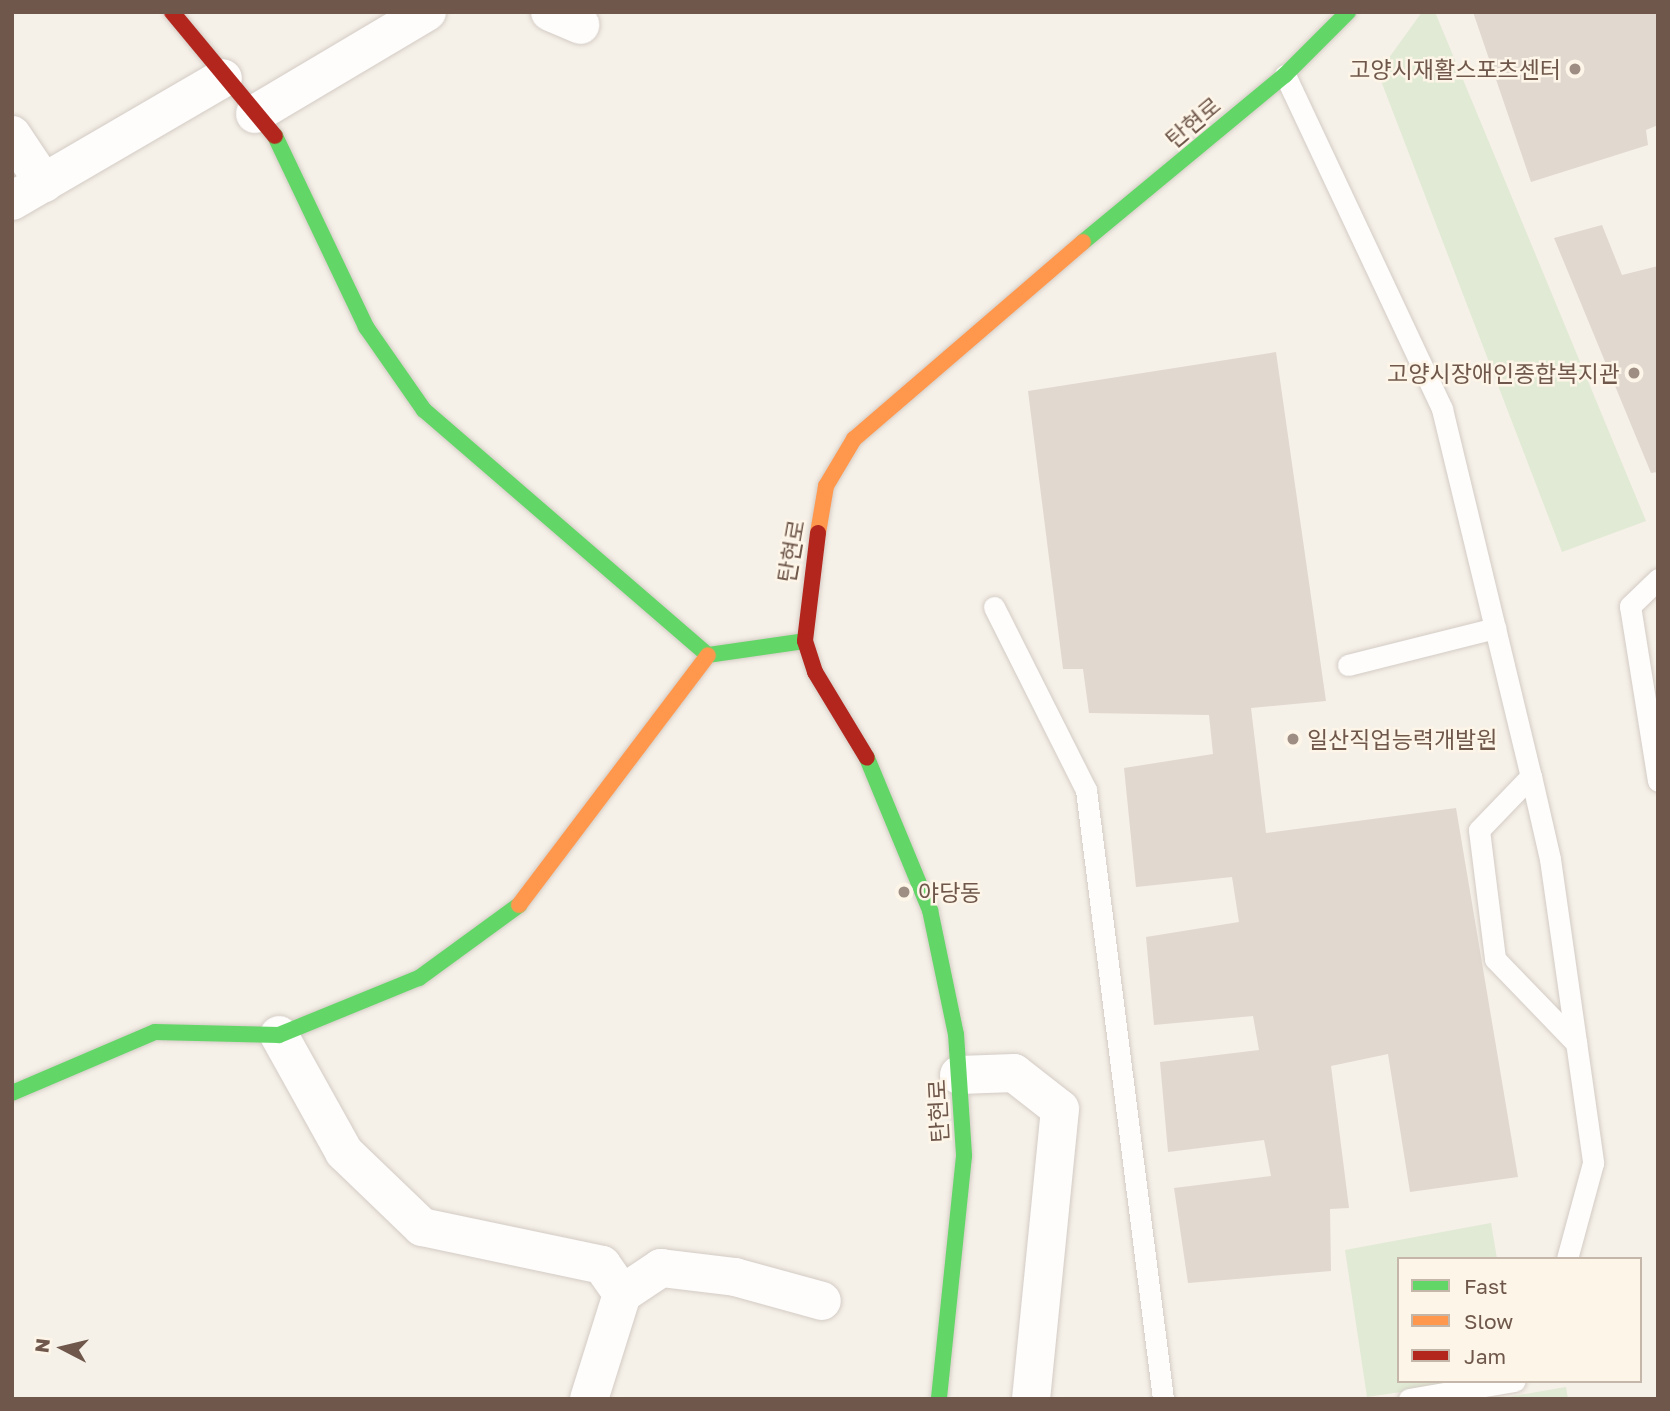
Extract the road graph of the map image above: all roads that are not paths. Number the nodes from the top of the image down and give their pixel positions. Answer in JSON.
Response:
{"nodes":[{"id":1,"x":172,"y":12,"type":"edge"},
{"id":2,"x":426,"y":12,"type":"edge"},
{"id":3,"x":1348,"y":12,"type":"edge"},
{"id":4,"x":1284,"y":75,"type":"junction"},
{"id":5,"x":223,"y":78,"type":"junction"},
{"id":6,"x":255,"y":114,"type":"junction"},
{"id":7,"x":12,"y":135,"type":"edge"},
{"id":8,"x":28,"y":192,"type":"edge"},
{"id":9,"x":1658,"y":579,"type":"edge"},
{"id":10,"x":994,"y":607,"type":"dead end"},
{"id":11,"x":1495,"y":628,"type":"junction"},
{"id":12,"x":805,"y":641,"type":"junction"},
{"id":13,"x":708,"y":655,"type":"junction"},
{"id":14,"x":1348,"y":664,"type":"dead end"},
{"id":15,"x":1531,"y":776,"type":"junction"},
{"id":16,"x":1658,"y":781,"type":"edge"},
{"id":17,"x":279,"y":1035,"type":"junction"},
{"id":18,"x":1576,"y":1043,"type":"junction"},
{"id":19,"x":959,"y":1075,"type":"junction"},
{"id":20,"x":12,"y":1093,"type":"edge"},
{"id":21,"x":1568,"y":1257,"type":"edge"},
{"id":22,"x":622,"y":1294,"type":"junction"},
{"id":23,"x":822,"y":1301,"type":"dead end"},
{"id":24,"x":1502,"y":1383,"type":"edge"},
{"id":25,"x":589,"y":1399,"type":"edge"},
{"id":26,"x":939,"y":1399,"type":"edge"},
{"id":27,"x":1031,"y":1399,"type":"edge"},
{"id":28,"x":1163,"y":1399,"type":"edge"},
{"id":29,"x":1409,"y":1399,"type":"edge"}],
"edges":[{"from":1,"to":5,"type":"street"},
{"from":2,"to":6,"type":"street"},
{"from":3,"to":4,"type":"street","name":"탄현로"},
{"from":4,"to":11,"type":"lane"},
{"from":4,"to":12,"type":"street","name":"탄현로"},
{"from":5,"to":6,"type":"street"},
{"from":5,"to":8,"type":"street"},
{"from":6,"to":13,"type":"street"},
{"from":7,"to":8,"type":"street"},
{"from":9,"to":16,"type":"lane"},
{"from":10,"to":28,"type":"lane"},
{"from":11,"to":14,"type":"lane"},
{"from":11,"to":15,"type":"lane"},
{"from":12,"to":13,"type":"street"},
{"from":12,"to":19,"type":"street","name":"탄현로"},
{"from":13,"to":17,"type":"street"},
{"from":15,"to":18,"type":"lane"},
{"from":15,"to":18,"type":"lane"},
{"from":17,"to":20,"type":"street"},
{"from":17,"to":22,"type":"street"},
{"from":18,"to":21,"type":"lane"},
{"from":19,"to":26,"type":"street","name":"탄현로"},
{"from":19,"to":27,"type":"street"},
{"from":22,"to":23,"type":"street"},
{"from":22,"to":25,"type":"street"},
{"from":24,"to":29,"type":"lane"}]}
